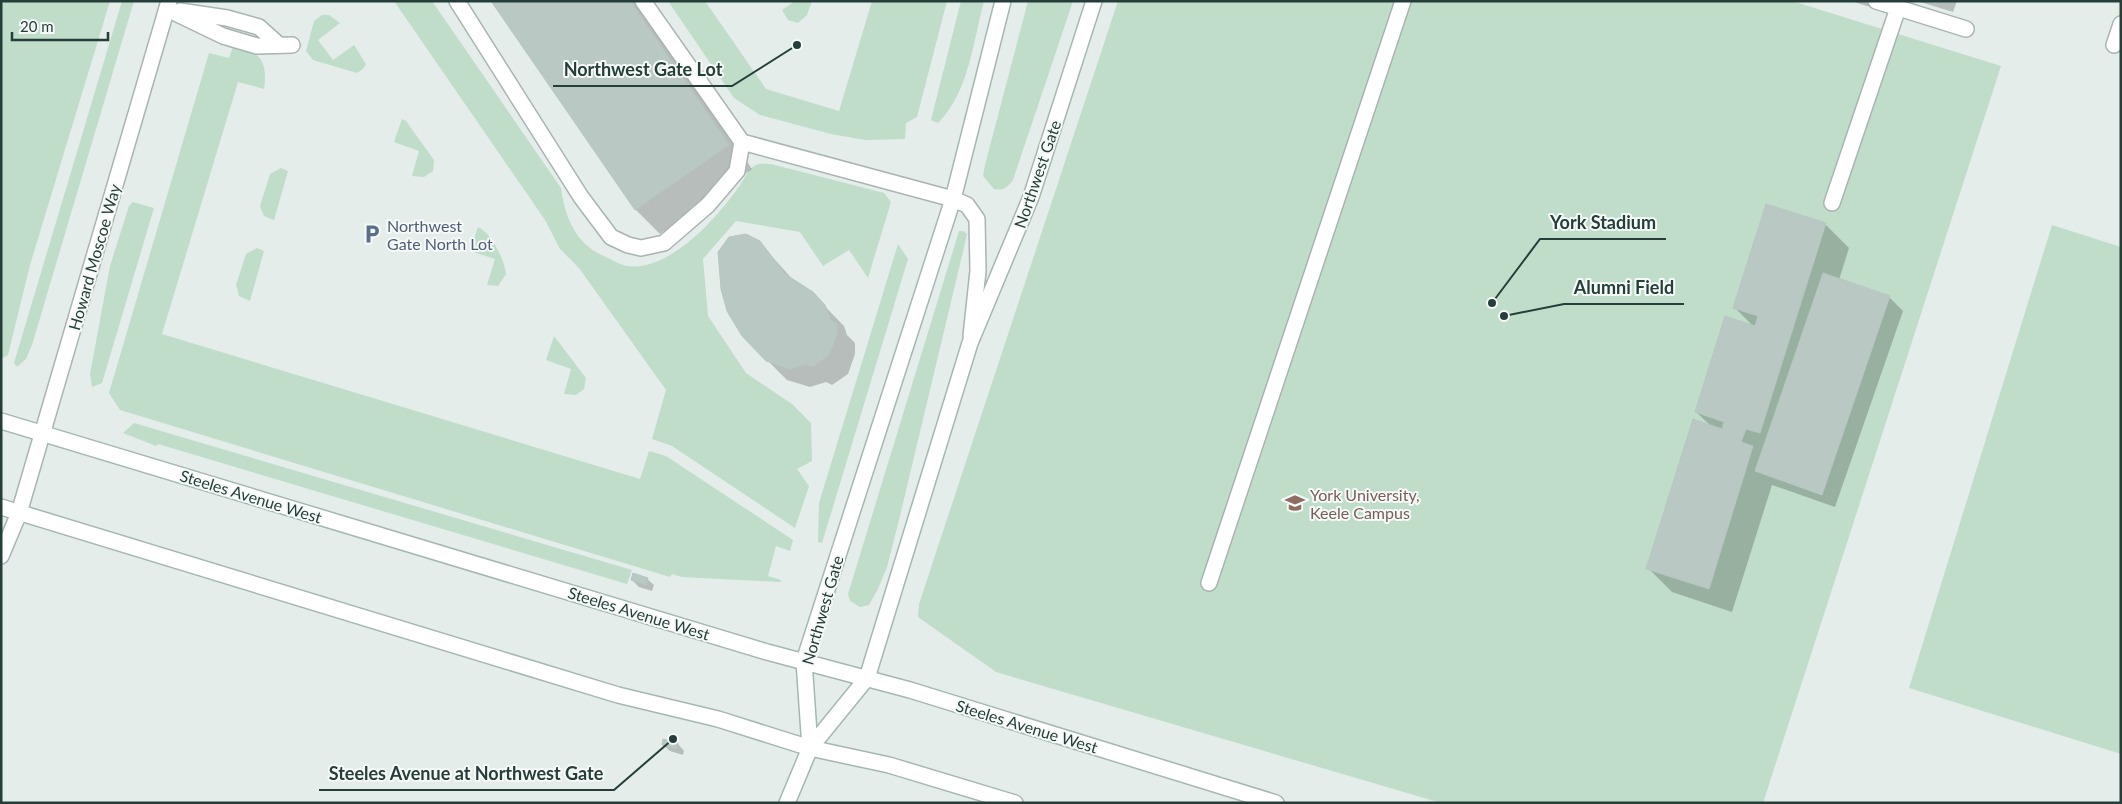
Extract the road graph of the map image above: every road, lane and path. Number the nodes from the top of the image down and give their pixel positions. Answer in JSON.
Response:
{"nodes":[{"id":1,"x":457,"y":1,"type":"edge"},
{"id":2,"x":643,"y":1,"type":"edge"},
{"id":3,"x":1003,"y":1,"type":"edge"},
{"id":4,"x":1094,"y":1,"type":"edge"},
{"id":5,"x":1403,"y":1,"type":"edge"},
{"id":6,"x":1876,"y":1,"type":"edge"},
{"id":7,"x":168,"y":5,"type":"edge"},
{"id":8,"x":1898,"y":8,"type":"junction"},
{"id":9,"x":2121,"y":24,"type":"edge"},
{"id":10,"x":1966,"y":29,"type":"dead end"},
{"id":11,"x":285,"y":44,"type":"dead end"},
{"id":12,"x":2114,"y":45,"type":"dead end"},
{"id":13,"x":742,"y":142,"type":"junction"},
{"id":14,"x":953,"y":199,"type":"junction"},
{"id":15,"x":1832,"y":203,"type":"dead end"},
{"id":16,"x":970,"y":343,"type":"junction"},
{"id":17,"x":1,"y":421,"type":"edge"},
{"id":18,"x":43,"y":434,"type":"junction"},
{"id":19,"x":1,"y":507,"type":"edge"},
{"id":20,"x":19,"y":513,"type":"junction"},
{"id":21,"x":1,"y":556,"type":"edge"},
{"id":22,"x":1209,"y":583,"type":"dead end"},
{"id":23,"x":804,"y":661,"type":"junction"},
{"id":24,"x":867,"y":678,"type":"junction"},
{"id":25,"x":810,"y":748,"type":"junction"},
{"id":26,"x":787,"y":803,"type":"edge"},
{"id":27,"x":1015,"y":803,"type":"edge"},
{"id":28,"x":1276,"y":803,"type":"edge"}],
"edges":[{"from":1,"to":13,"type":"main road"},
{"from":2,"to":13,"type":"main road"},
{"from":3,"to":14,"type":"main road","name":"Northwest Gate"},
{"from":4,"to":16,"type":"main road","name":"Northwest Gate"},
{"from":5,"to":22,"type":"main road"},
{"from":6,"to":8,"type":"main road"},
{"from":7,"to":11,"type":"main road"},
{"from":7,"to":18,"type":"main road","name":"Howard Moscoe Way"},
{"from":8,"to":10,"type":"main road"},
{"from":8,"to":15,"type":"main road"},
{"from":9,"to":12,"type":"main road"},
{"from":13,"to":14,"type":"main road"},
{"from":14,"to":16,"type":"main road","name":"Northwest Gate"},
{"from":14,"to":23,"type":"main road","name":"Northwest Gate"},
{"from":16,"to":24,"type":"main road","name":"Northwest Gate"},
{"from":17,"to":18,"type":"main road","name":"Steeles Avenue West"},
{"from":18,"to":20,"type":"main road","name":"Howard Moscoe Way"},
{"from":18,"to":23,"type":"main road","name":"Steeles Avenue West"},
{"from":19,"to":20,"type":"main road"},
{"from":20,"to":21,"type":"main road","name":"Howard Moscoe Way"},
{"from":20,"to":25,"type":"main road"},
{"from":23,"to":24,"type":"main road","name":"Steeles Avenue West"},
{"from":23,"to":25,"type":"main road","name":"Northwest Gate"},
{"from":24,"to":25,"type":"main road","name":"Northwest Gate"},
{"from":24,"to":28,"type":"main road","name":"Steeles Avenue West"},
{"from":25,"to":26,"type":"main road"},
{"from":25,"to":27,"type":"main road"}]}
